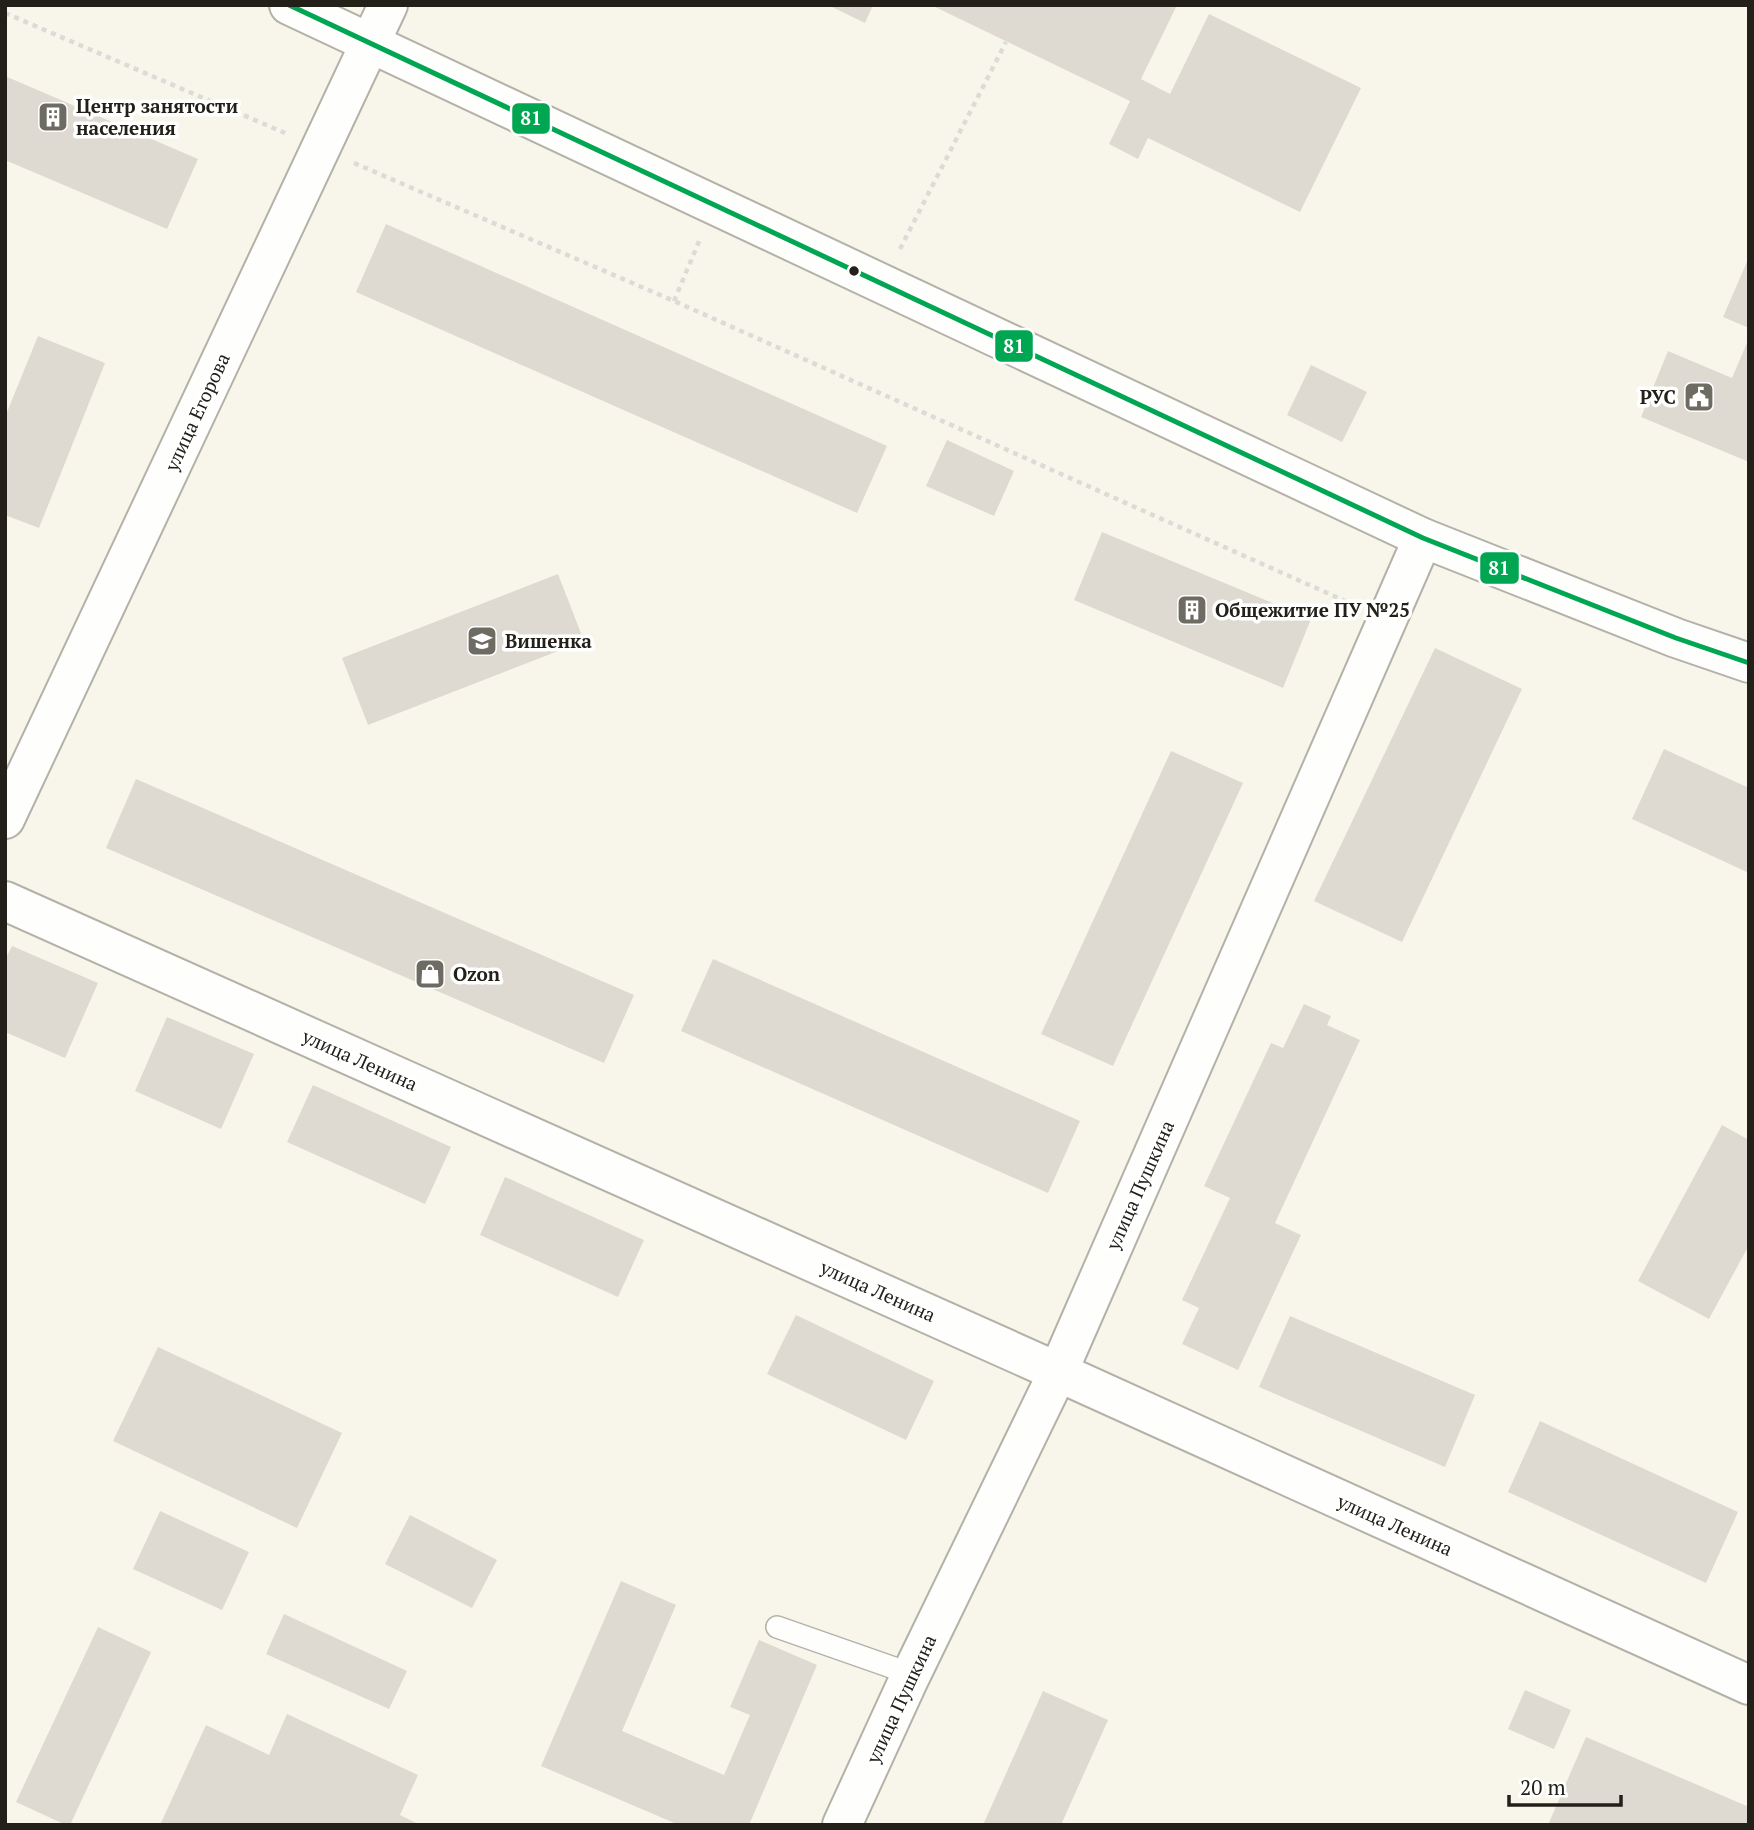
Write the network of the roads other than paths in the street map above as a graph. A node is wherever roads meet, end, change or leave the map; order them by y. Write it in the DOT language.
graph roads {
  1 [pos="289,5"];
  2 [pos="388,5"];
  3 [pos="370,43"];
  4 [pos="1423,538"];
  5 [pos="1749,663"];
  6 [pos="5,819"];
  7 [pos="5,901"];
  8 [pos="1058,1372"];
  9 [pos="777,1628"];
  10 [pos="908,1681"];
  11 [pos="1749,1685"];
  12 [pos="842,1825"];
  1 -- 3 [label="street"];
  2 -- 3 [label="street, улица Егорова"];
  3 -- 4 [label="street"];
  3 -- 6 [label="street, улица Егорова"];
  4 -- 5 [label="street"];
  4 -- 8 [label="street, улица Пушкина"];
  7 -- 8 [label="street, улица Ленина"];
  8 -- 10 [label="street, улица Пушкина"];
  8 -- 11 [label="street, улица Ленина"];
  9 -- 10 [label="lane"];
  10 -- 12 [label="street, улица Пушкина"];
}
